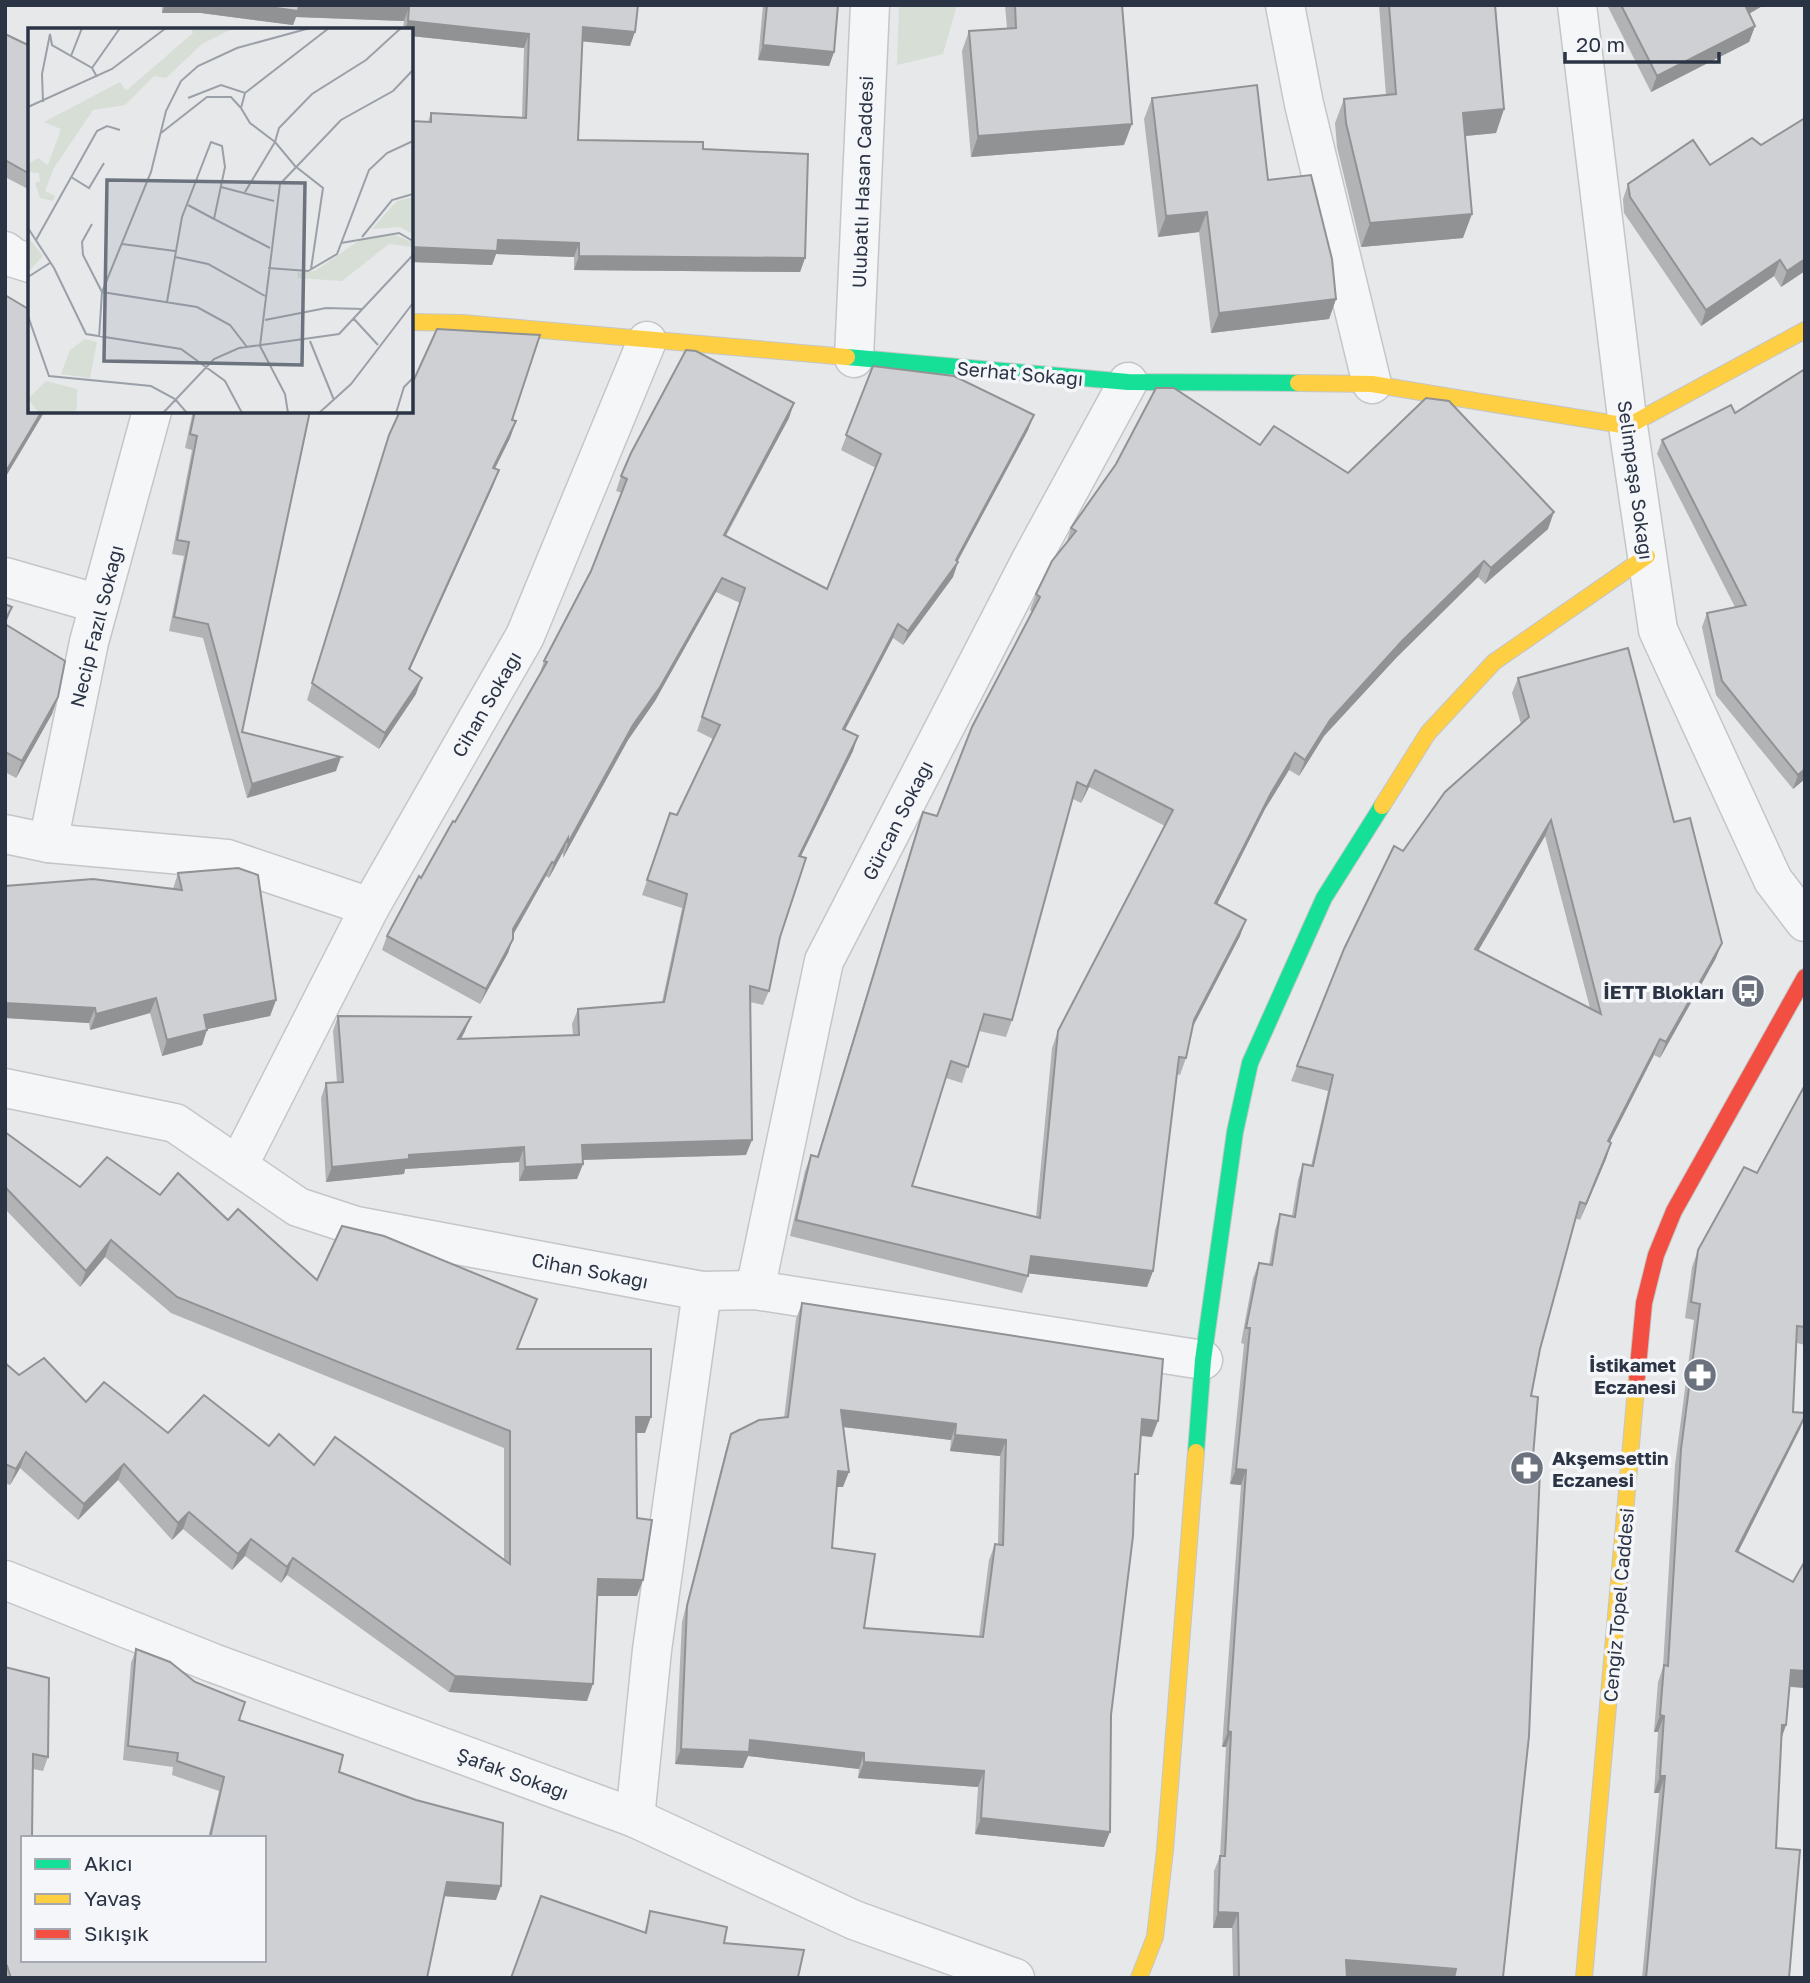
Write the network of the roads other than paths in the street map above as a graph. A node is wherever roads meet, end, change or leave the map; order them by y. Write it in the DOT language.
graph roads {
  1 [pos="870,5"];
  2 [pos="1286,5"];
  3 [pos="1577,5"];
  4 [pos="5,251"];
  5 [pos="28,262"];
  6 [pos="413,322"];
  7 [pos="1805,330"];
  8 [pos="648,341"];
  9 [pos="855,358"];
  10 [pos="1128,382"];
  11 [pos="1372,384"];
  12 [pos="151,413"];
  13 [pos="1628,426"];
  14 [pos="1647,556"];
  15 [pos="5,577"];
  16 [pos="99,604"];
  17 [pos="5,834"];
  18 [pos="48,842"];
  19 [pos="370,907"];
  20 [pos="1805,922"];
  21 [pos="1805,977"];
  22 [pos="5,1088"];
  23 [pos="238,1166"];
  24 [pos="755,1290"];
  25 [pos="702,1291"];
  26 [pos="1203,1360"];
  27 [pos="5,1580"];
  28 [pos="635,1818"];
  29 [pos="1015,1978"];
  30 [pos="1139,1978"];
  31 [pos="1584,1978"];
  1 -- 9 [label="street, Ulubatlı Hasan Caddesi"];
  2 -- 11 [label="street"];
  3 -- 13 [label="street, Selimpaşa Sokağı"];
  4 -- 5 [label="street"];
  6 -- 8 [label="street, Serhat Sokağı"];
  7 -- 13 [label="street"];
  8 -- 9 [label="street, Serhat Sokağı"];
  8 -- 19 [label="street, Cihan Sokağı"];
  9 -- 10 [label="street, Serhat Sokağı"];
  10 -- 11 [label="street, Serhat Sokağı"];
  10 -- 24 [label="street, Gürcan Sokağı"];
  11 -- 13 [label="street, Serhat Sokağı"];
  12 -- 16 [label="street, Necip Fazıl Sokağı"];
  13 -- 14 [label="street, Selimpaşa Sokağı"];
  14 -- 20 [label="street, Selimpaşa Sokağı"];
  14 -- 26 [label="street"];
  15 -- 16 [label="street"];
  16 -- 18 [label="street, Necip Fazıl Sokağı"];
  17 -- 18 [label="street"];
  18 -- 19 [label="street"];
  19 -- 23 [label="street, Cihan Sokağı"];
  21 -- 31 [label="street, Cengiz Topel Caddesi"];
  22 -- 23 [label="street, Cihan Sokağı"];
  23 -- 25 [label="street, Cihan Sokağı"];
  24 -- 25 [label="street, Cihan Sokağı"];
  24 -- 26 [label="street, Cihan Sokağı"];
  25 -- 28 [label="street"];
  26 -- 30 [label="street"];
  27 -- 28 [label="street, Şafak Sokağı"];
  28 -- 29 [label="street, Şafak Sokağı"];
}
